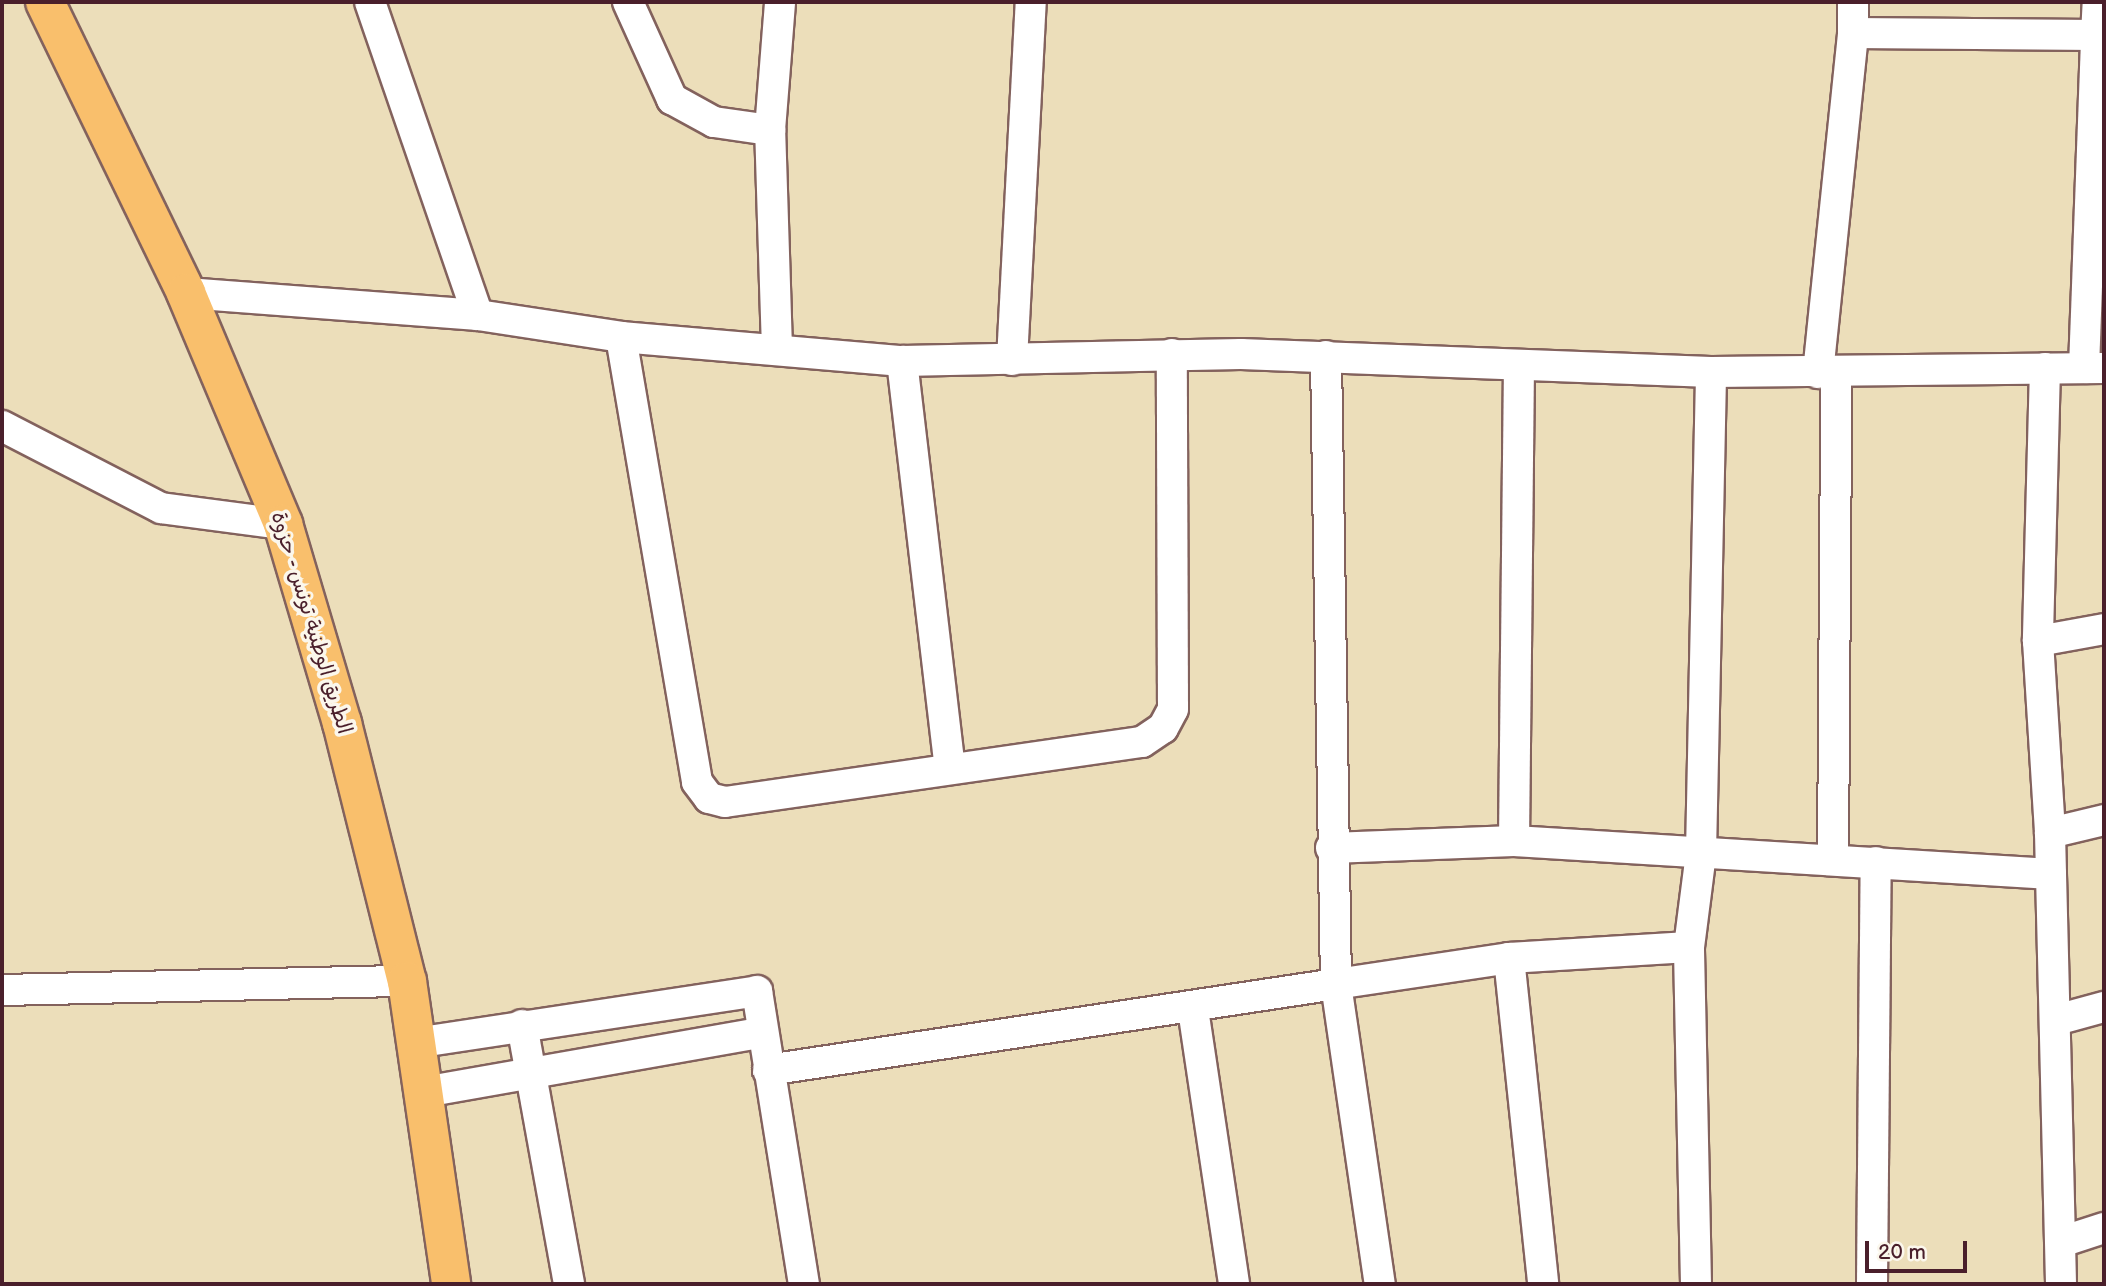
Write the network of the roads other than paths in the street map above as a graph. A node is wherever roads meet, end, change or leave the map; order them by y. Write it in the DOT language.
graph roads {
  1 [pos="45,2"];
  2 [pos="370,2"];
  3 [pos="628,2"];
  4 [pos="780,2"];
  5 [pos="1031,2"];
  6 [pos="1853,2"];
  7 [pos="2098,2"];
  8 [pos="1853,33"];
  9 [pos="2096,35"];
  10 [pos="2098,110"];
  11 [pos="770,130"];
  12 [pos="186,293"];
  13 [pos="478,315"];
  14 [pos="621,337"];
  15 [pos="777,349"];
  16 [pos="1172,354"];
  17 [pos="1326,356"];
  18 [pos="1012,360"];
  19 [pos="902,361"];
  20 [pos="1519,367"];
  21 [pos="2045,368"];
  22 [pos="2094,368"];
  23 [pos="1711,372"];
  24 [pos="1827,373"];
  25 [pos="2,426"];
  26 [pos="283,524"];
  27 [pos="2104,629"];
  28 [pos="2038,641"];
  29 [pos="950,768"];
  30 [pos="2104,820"];
  31 [pos="2050,833"];
  32 [pos="1514,841"];
  33 [pos="1331,848"];
  34 [pos="1701,853"];
  35 [pos="1833,857"];
  36 [pos="1876,862"];
  37 [pos="2051,874"];
  38 [pos="1689,947"];
  39 [pos="1509,958"];
  40 [pos="407,981"];
  41 [pos="1336,984"];
  42 [pos="2,990"];
  43 [pos="2104,1007"];
  44 [pos="1193,1009"];
  45 [pos="2056,1020"];
  46 [pos="522,1025"];
  47 [pos="763,1032"];
  48 [pos="415,1043"];
  49 [pos="768,1070"];
  50 [pos="531,1072"];
  51 [pos="424,1092"];
  52 [pos="2104,1228"];
  53 [pos="2061,1242"];
  54 [pos="451,1284"];
  55 [pos="569,1284"];
  56 [pos="804,1284"];
  57 [pos="1234,1284"];
  58 [pos="1380,1284"];
  59 [pos="1543,1284"];
  60 [pos="1696,1284"];
  61 [pos="1872,1284"];
  62 [pos="2061,1284"];
  1 -- 12 [label="main road, الطريق الوطنية تونس - حزوة"];
  2 -- 13 [label="street"];
  3 -- 11 [label="street"];
  4 -- 11 [label="street"];
  5 -- 18 [label="street"];
  6 -- 8 [label="street"];
  7 -- 9 [label="street"];
  8 -- 9 [label="street"];
  8 -- 24 [label="street"];
  9 -- 10 [label="street"];
  10 -- 22 [label="street"];
  11 -- 15 [label="street"];
  12 -- 13 [label="street"];
  12 -- 26 [label="main road, الطريق الوطنية تونس - حزوة"];
  13 -- 14 [label="street"];
  14 -- 15 [label="street"];
  14 -- 29 [label="street"];
  15 -- 19 [label="street"];
  16 -- 17 [label="street"];
  16 -- 18 [label="street"];
  16 -- 29 [label="street"];
  17 -- 20 [label="street"];
  17 -- 33 [label="street"];
  18 -- 19 [label="street"];
  19 -- 29 [label="street"];
  20 -- 23 [label="street"];
  20 -- 32 [label="street"];
  21 -- 22 [label="street"];
  21 -- 24 [label="street"];
  21 -- 28 [label="street"];
  23 -- 24 [label="street"];
  23 -- 34 [label="street"];
  24 -- 35 [label="street"];
  25 -- 26 [label="street"];
  26 -- 40 [label="main road, الطريق الوطنية تونس - حزوة"];
  27 -- 28 [label="street"];
  28 -- 31 [label="street"];
  30 -- 31 [label="street"];
  31 -- 37 [label="street"];
  32 -- 33 [label="street"];
  32 -- 34 [label="street"];
  33 -- 41 [label="street"];
  34 -- 35 [label="street"];
  34 -- 38 [label="street"];
  35 -- 36 [label="street"];
  36 -- 37 [label="street"];
  36 -- 61 [label="street"];
  37 -- 45 [label="street"];
  38 -- 39 [label="street"];
  38 -- 60 [label="street"];
  39 -- 41 [label="street"];
  39 -- 59 [label="street"];
  40 -- 42 [label="street"];
  40 -- 48 [label="main road, الطريق الوطنية تونس - حزوة"];
  41 -- 44 [label="street"];
  41 -- 58 [label="street"];
  43 -- 45 [label="street"];
  44 -- 49 [label="street"];
  44 -- 57 [label="street"];
  45 -- 53 [label="street"];
  46 -- 47 [label="street"];
  46 -- 48 [label="street"];
  46 -- 50 [label="street"];
  47 -- 49 [label="street"];
  47 -- 50 [label="street"];
  48 -- 51 [label="main road, الطريق الوطنية تونس - حزوة"];
  49 -- 56 [label="street"];
  50 -- 51 [label="street"];
  50 -- 55 [label="street"];
  51 -- 54 [label="main road, الطريق الوطنية تونس - حزوة"];
  52 -- 53 [label="street"];
  53 -- 62 [label="street"];
}
